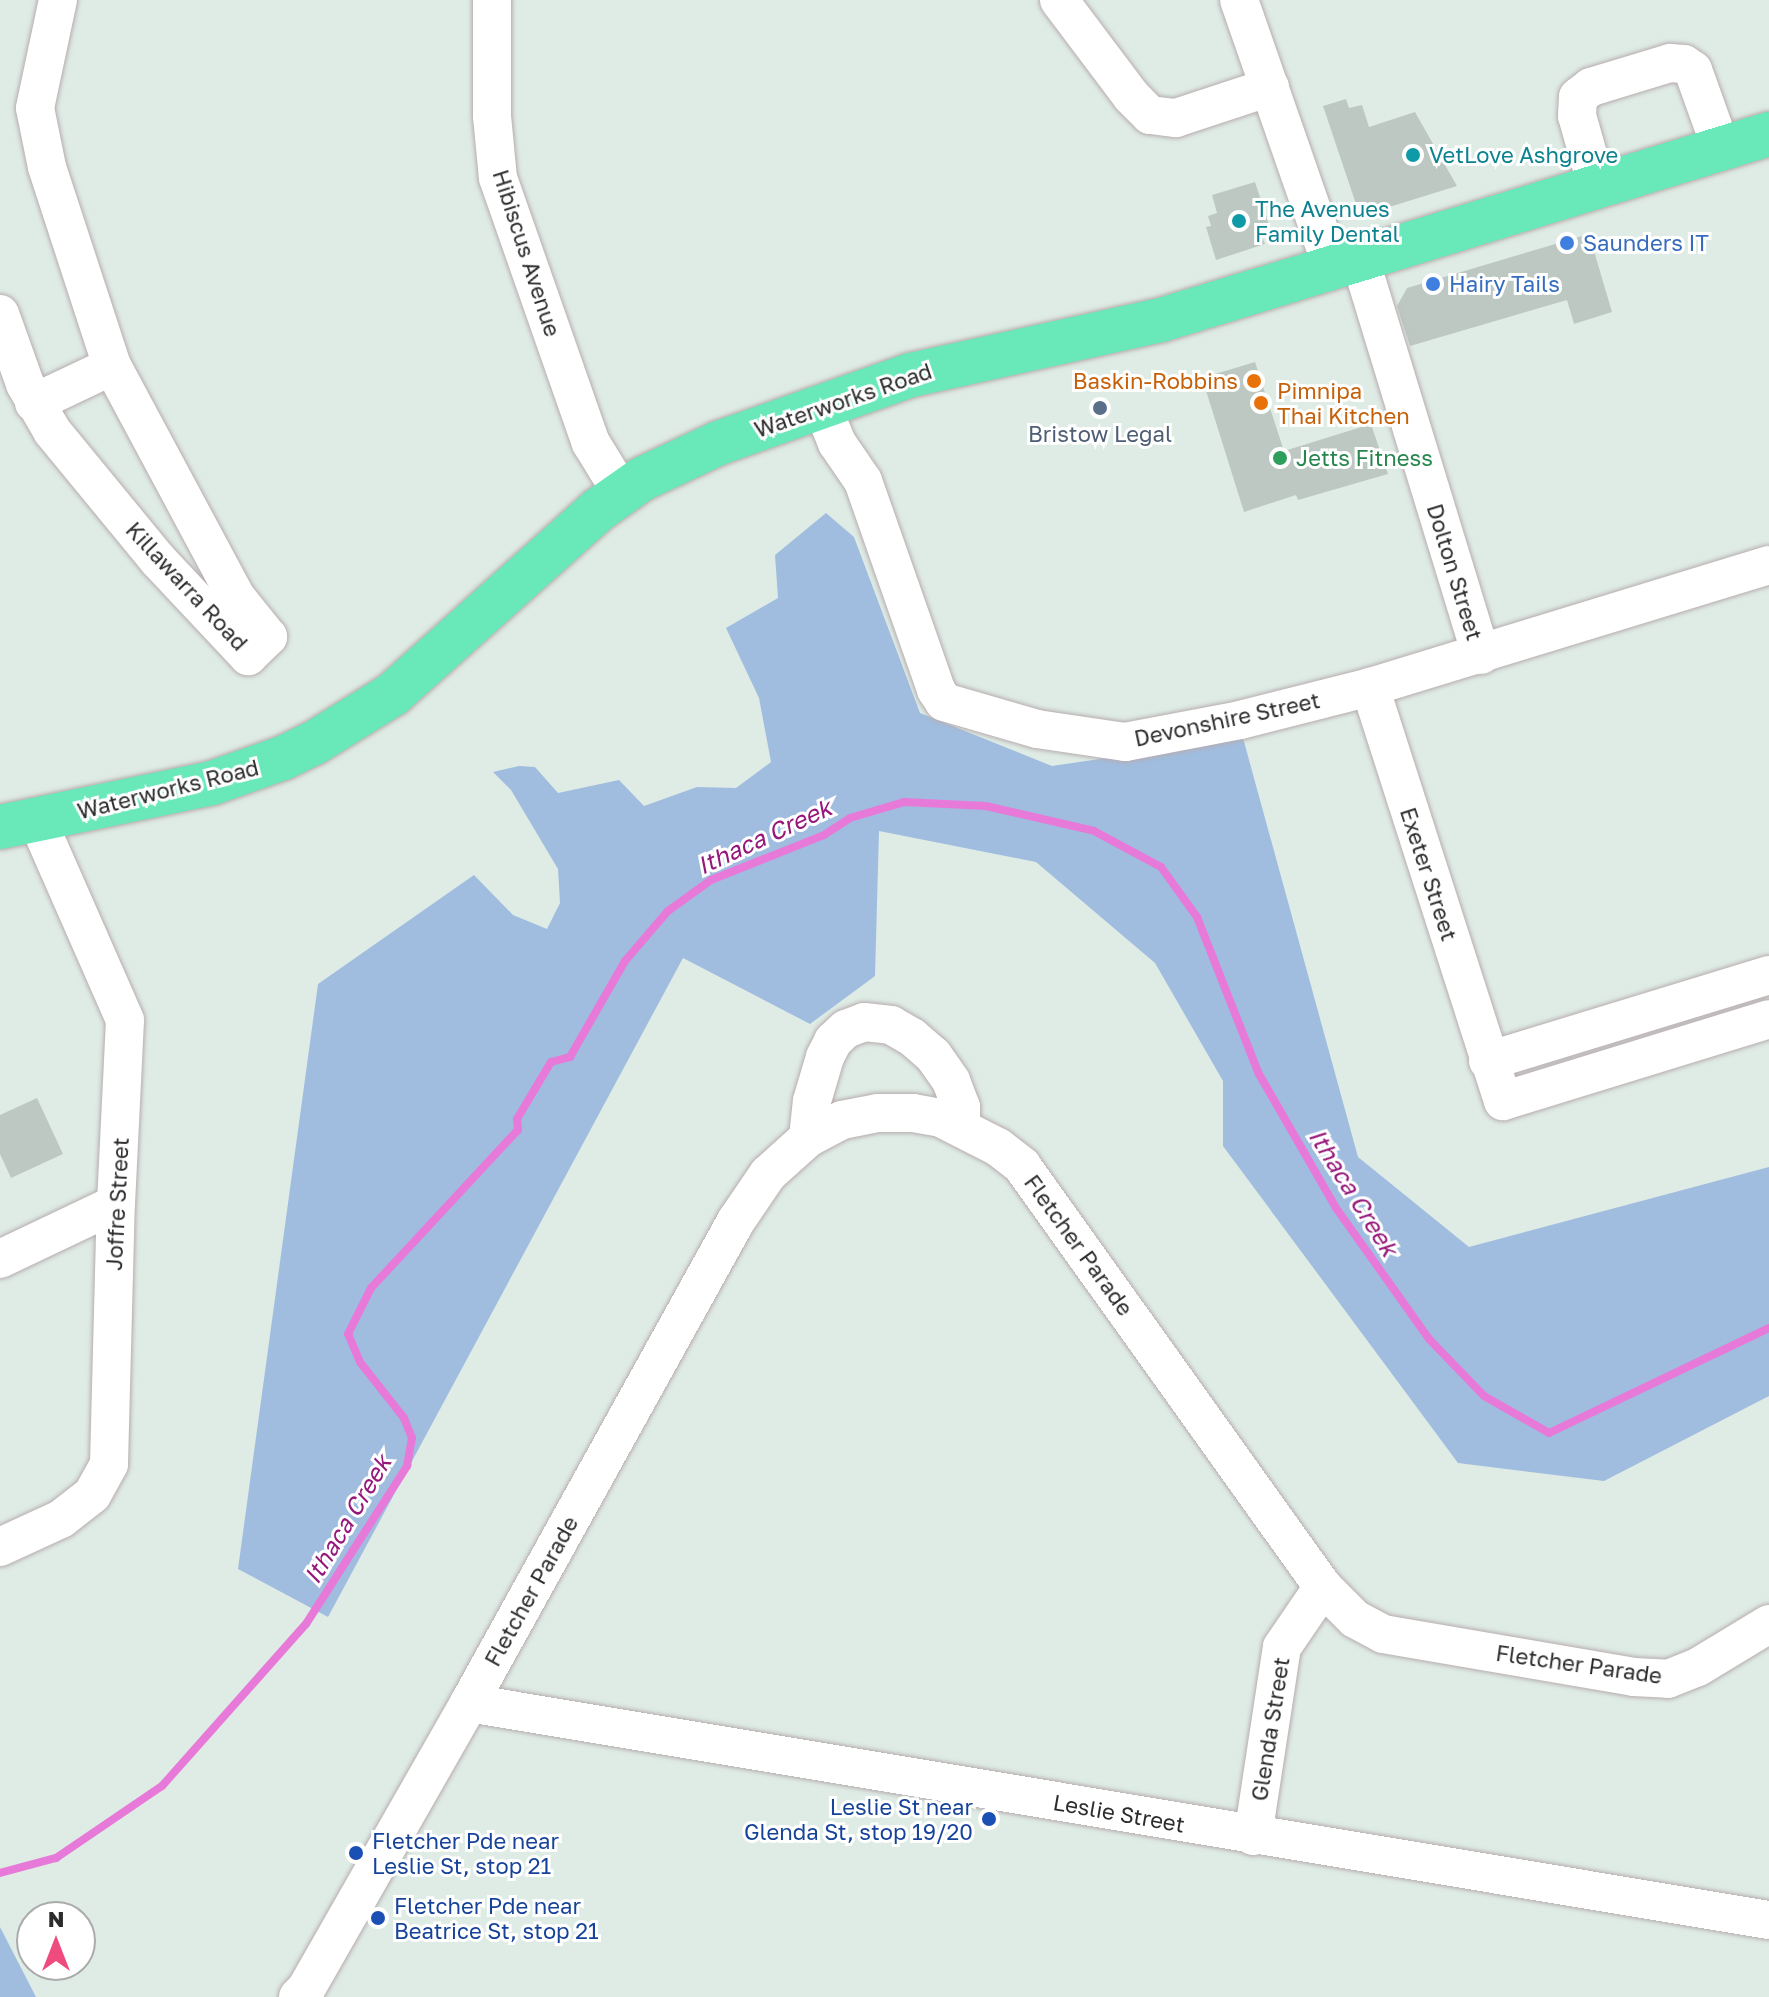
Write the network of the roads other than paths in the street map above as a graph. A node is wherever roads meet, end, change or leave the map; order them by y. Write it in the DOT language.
graph roads {
  1 [pos="58,0"];
  2 [pos="492,0"];
  3 [pos="1059,0"];
  4 [pos="1239,0"];
  5 [pos="1270,87"];
  6 [pos="1769,134"];
  7 [pos="1721,148"];
  8 [pos="1597,186"];
  9 [pos="1346,263"];
  10 [pos="0,314"];
  11 [pos="112,366"];
  12 [pos="34,403"];
  13 [pos="822,406"];
  14 [pos="621,492"];
  15 [pos="212,554"];
  16 [pos="1769,565"];
  17 [pos="189,595"];
  18 [pos="1481,655"];
  19 [pos="1370,687"];
  20 [pos="19,824"];
  21 [pos="1769,975"];
  22 [pos="1769,1019"];
  23 [pos="1488,1061"];
  24 [pos="961,1126"];
  25 [pos="808,1138"];
  26 [pos="116,1204"];
  27 [pos="0,1259"];
  28 [pos="0,1547"];
  29 [pos="1323,1587"];
  30 [pos="1769,1624"];
  31 [pos="469,1703"];
  32 [pos="1253,1836"];
  33 [pos="1769,1920"];
  34 [pos="298,1997"];
  1 -- 11 [label="street, Killawarra Road"];
  2 -- 14 [label="street, Hibiscus Avenue"];
  3 -- 5 [label="street"];
  4 -- 5 [label="street, Dolton Street"];
  5 -- 9 [label="street, Dolton Street"];
  6 -- 7 [label="main road, Waterworks Road"];
  7 -- 8 [label="main road, Waterworks Road"];
  7 -- 8 [label="street"];
  8 -- 9 [label="main road, Waterworks Road"];
  9 -- 13 [label="main road, Waterworks Road"];
  9 -- 18 [label="street, Dolton Street"];
  10 -- 12 [label="street, Killawarra Road"];
  11 -- 12 [label="street"];
  11 -- 15 [label="street, Killawarra Road"];
  12 -- 17 [label="street, Killawarra Road"];
  13 -- 14 [label="main road, Waterworks Road"];
  13 -- 19 [label="street, Devonshire Street"];
  14 -- 20 [label="main road, Waterworks Road"];
  15 -- 17 [label="street"];
  15 -- 17 [label="street, Killawarra Road"];
  16 -- 18 [label="street, Devonshire Street"];
  18 -- 19 [label="street, Devonshire Street"];
  19 -- 23 [label="street, Exeter Street"];
  20 -- 26 [label="street, Joffre Street"];
  21 -- 23 [label="street"];
  22 -- 23 [label="street, Exeter Street"];
  24 -- 25 [label="street, Fletcher Parade"];
  24 -- 25 [label="street"];
  24 -- 29 [label="street, Fletcher Parade"];
  25 -- 31 [label="street, Fletcher Parade"];
  26 -- 27 [label="street"];
  26 -- 28 [label="street, Joffre Street"];
  29 -- 30 [label="street, Fletcher Parade"];
  29 -- 32 [label="street, Glenda Street"];
  31 -- 32 [label="street, Leslie Street"];
  31 -- 34 [label="street, Fletcher Parade"];
  32 -- 33 [label="street, Leslie Street"];
}
